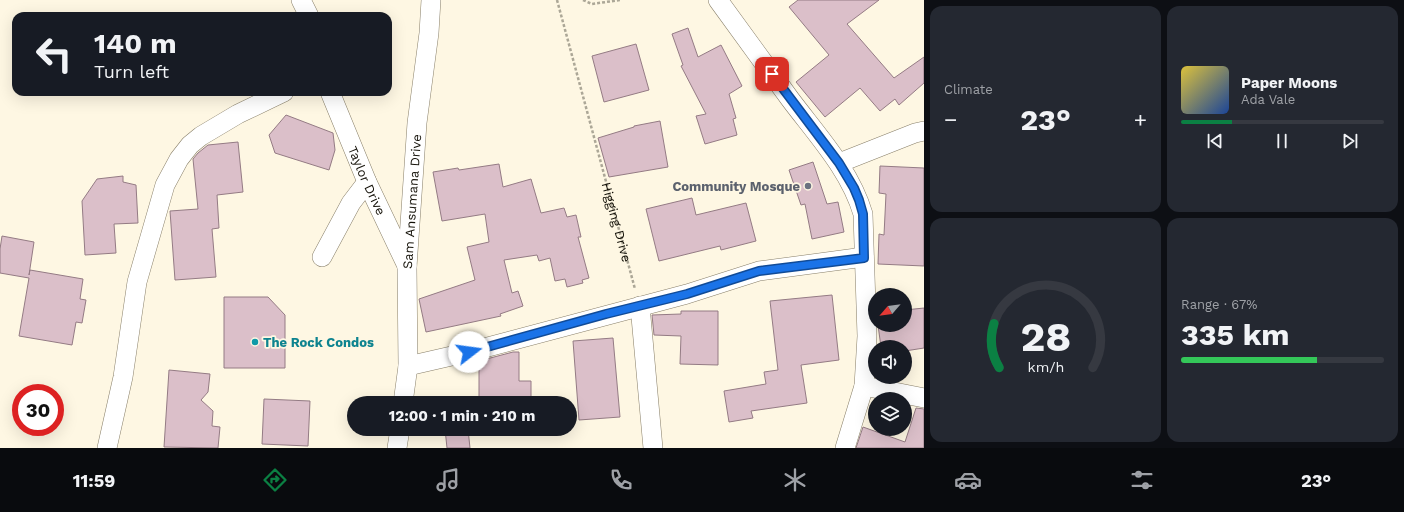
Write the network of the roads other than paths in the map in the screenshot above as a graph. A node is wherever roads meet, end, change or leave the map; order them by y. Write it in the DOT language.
graph roads {
  1 [pos="302,0"];
  2 [pos="431,0"];
  3 [pos="718,0"];
  4 [pos="307,12"];
  5 [pos="276,96"];
  6 [pos="332,96"];
  7 [pos="924,131"];
  8 [pos="839,163"];
  9 [pos="367,182"];
  10 [pos="322,257"];
  11 [pos="864,258"];
  12 [pos="407,267"];
  13 [pos="640,306"];
  14 [pos="408,366"];
  15 [pos="864,386"];
  16 [pos="404,396"];
  17 [pos="924,398"];
  18 [pos="399,436"];
  19 [pos="107,448"];
  20 [pos="397,448"];
  21 [pos="653,448"];
  22 [pos="845,448"];
  1 -- 4 [label="street"];
  2 -- 12 [label="street, Sam Ansumana Drive"];
  3 -- 8 [label="street"];
  5 -- 19 [label="street"];
  6 -- 9 [label="street, Taylor Drive"];
  7 -- 8 [label="street"];
  8 -- 11 [label="street"];
  9 -- 10 [label="street"];
  9 -- 12 [label="street, Taylor Drive"];
  11 -- 13 [label="street"];
  11 -- 15 [label="street"];
  12 -- 14 [label="street, Sam Ansumana Drive"];
  13 -- 14 [label="street"];
  13 -- 21 [label="street"];
  14 -- 16 [label="street, Sam Ansumana Drive"];
  15 -- 17 [label="street"];
  15 -- 22 [label="street"];
  18 -- 20 [label="street"];
}
